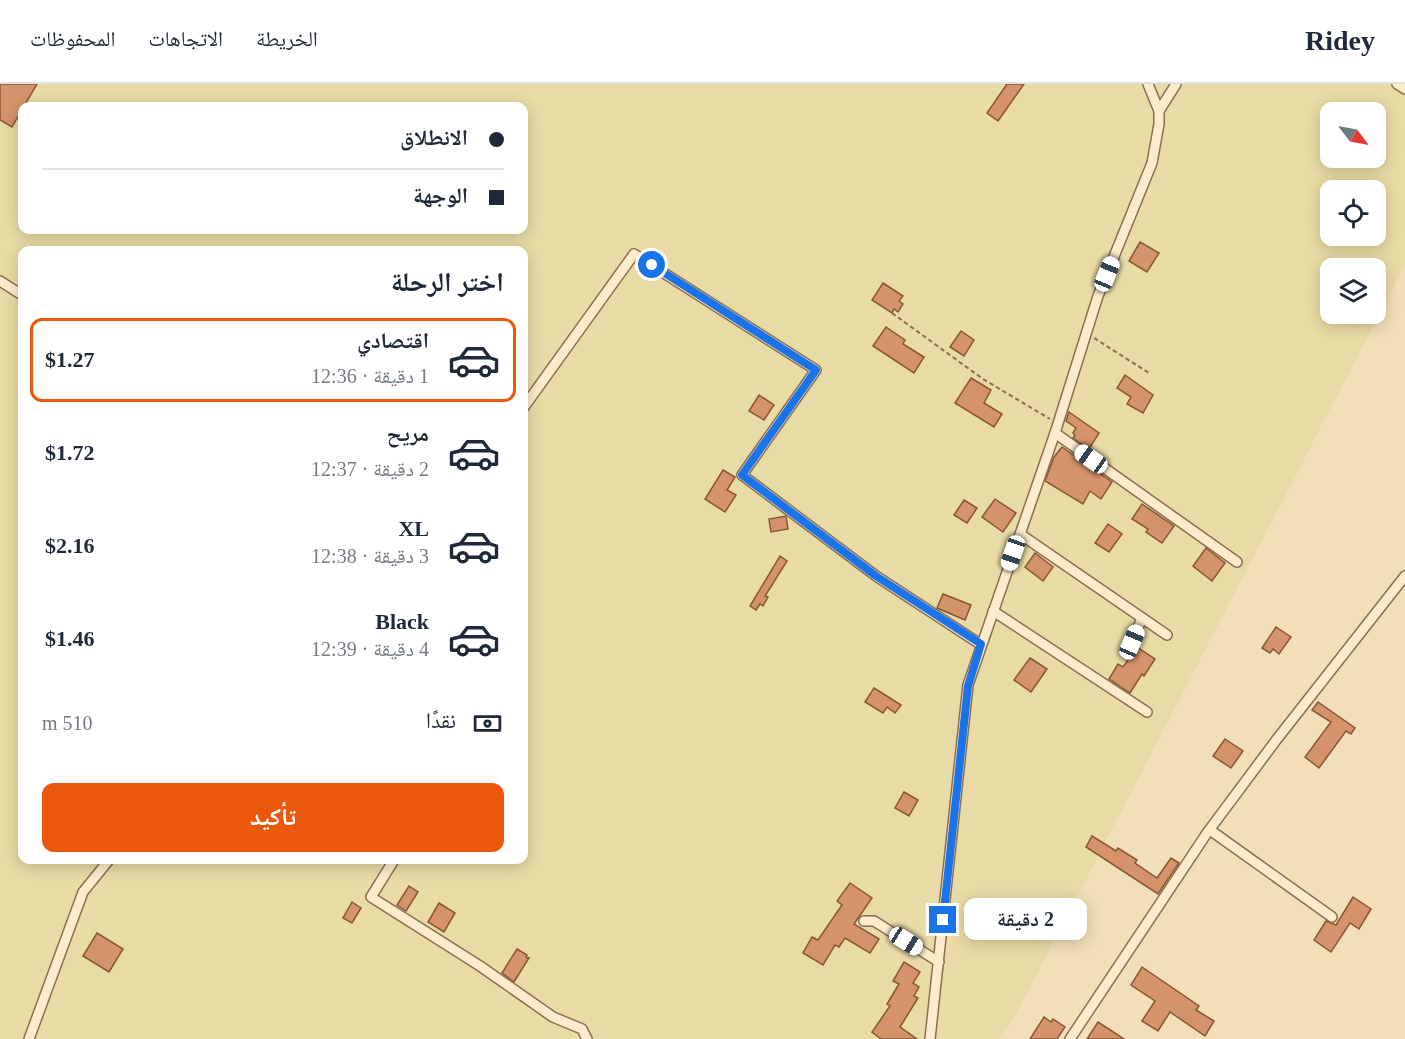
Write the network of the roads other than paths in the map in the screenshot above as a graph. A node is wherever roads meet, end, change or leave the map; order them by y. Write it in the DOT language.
graph roads {
  1 [pos="1148,84"];
  2 [pos="1176,84"];
  3 [pos="1397,84"];
  4 [pos="1405,89"];
  5 [pos="1158,111"];
  6 [pos="0,281"];
  7 [pos="18,292"];
  8 [pos="528,401"];
  9 [pos="1056,428"];
  10 [pos="1020,534"];
  11 [pos="1237,562"];
  12 [pos="1405,576"];
  13 [pos="993,611"];
  14 [pos="1142,618"];
  15 [pos="1167,635"];
  16 [pos="1132,642"];
  17 [pos="981,644"];
  18 [pos="1147,712"];
  19 [pos="1210,830"];
  20 [pos="106,864"];
  21 [pos="392,864"];
  22 [pos="1332,917"];
  23 [pos="864,921"];
  24 [pos="939,962"];
  25 [pos="29,1039"];
  26 [pos="587,1039"];
  27 [pos="930,1039"];
  28 [pos="1070,1039"];
  1 -- 5 [label="street"];
  2 -- 5 [label="street"];
  3 -- 4 [label="street"];
  5 -- 9 [label="street"];
  6 -- 7 [label="street"];
  8 -- 17 [label="street"];
  9 -- 10 [label="street"];
  9 -- 11 [label="street"];
  10 -- 13 [label="street"];
  10 -- 14 [label="street"];
  12 -- 19 [label="street"];
  13 -- 17 [label="street"];
  13 -- 18 [label="street"];
  14 -- 15 [label="street"];
  14 -- 16 [label="street"];
  17 -- 24 [label="street"];
  19 -- 22 [label="street"];
  19 -- 28 [label="street"];
  20 -- 25 [label="street"];
  21 -- 26 [label="street"];
  23 -- 24 [label="street"];
  24 -- 27 [label="street"];
}
